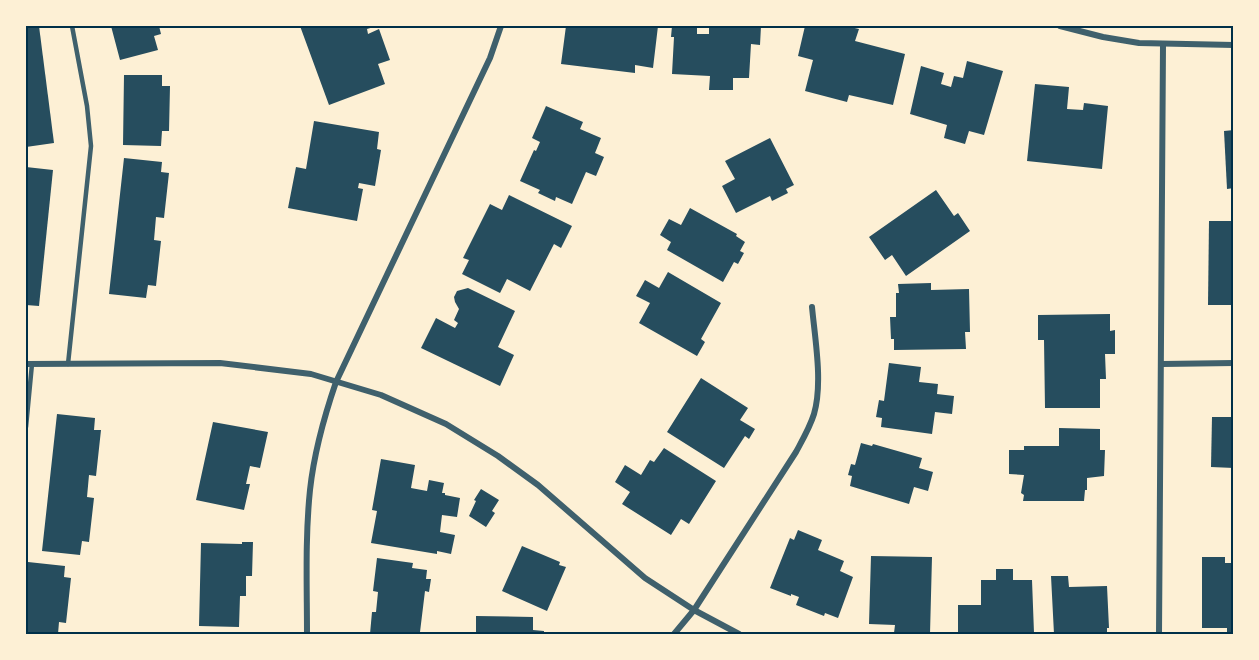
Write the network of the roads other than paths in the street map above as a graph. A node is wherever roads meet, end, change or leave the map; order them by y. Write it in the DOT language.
graph roads {
  1 [pos="72,26"];
  2 [pos="501,26"];
  3 [pos="1060,26"];
  4 [pos="1164,45"];
  5 [pos="1233,45"];
  6 [pos="812,307"];
  7 [pos="68,363"];
  8 [pos="1162,363"];
  9 [pos="1233,363"];
  10 [pos="29,364"];
  11 [pos="336,382"];
  12 [pos="26,427"];
  13 [pos="694,610"];
  14 [pos="307,634"];
  15 [pos="674,634"];
  16 [pos="739,634"];
  17 [pos="1159,634"];
  1 -- 7 [label="lane"];
  2 -- 11 [label="street"];
  3 -- 4 [label="street"];
  4 -- 5 [label="street"];
  4 -- 8 [label="street"];
  6 -- 13 [label="street"];
  7 -- 10 [label="street"];
  7 -- 11 [label="street"];
  8 -- 9 [label="street"];
  8 -- 17 [label="street"];
  10 -- 12 [label="lane"];
  11 -- 13 [label="street"];
  11 -- 14 [label="street"];
  13 -- 15 [label="street"];
  13 -- 16 [label="street"];
}
